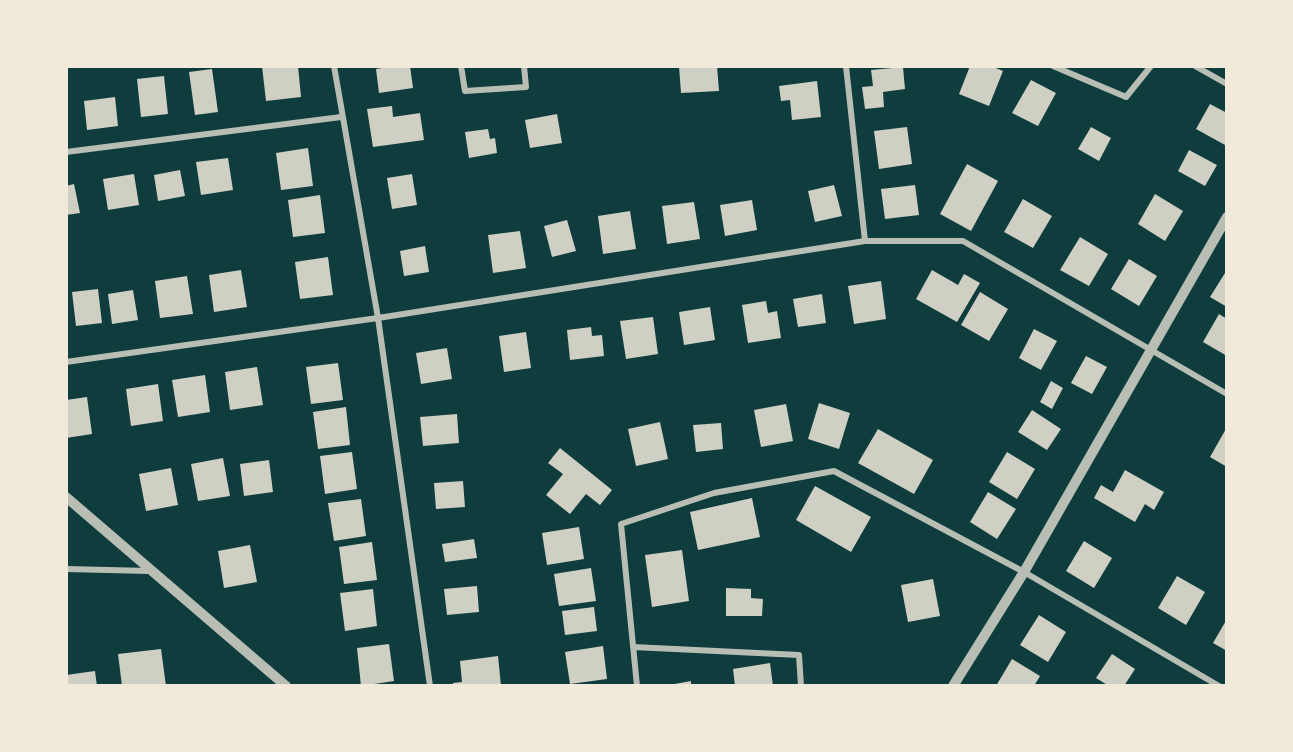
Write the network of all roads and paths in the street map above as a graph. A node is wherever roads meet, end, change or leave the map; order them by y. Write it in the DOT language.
graph roads {
  1 [pos="334,66"];
  2 [pos="461,66"];
  3 [pos="524,66"];
  4 [pos="846,66"];
  5 [pos="1053,66"];
  6 [pos="1151,66"];
  7 [pos="1195,66"];
  8 [pos="1227,84"];
  9 [pos="341,117"];
  10 [pos="66,152"];
  11 [pos="1227,218"];
  12 [pos="865,241"];
  13 [pos="378,318"];
  14 [pos="1151,352"];
  15 [pos="66,362"];
  16 [pos="1227,394"];
  17 [pos="66,497"];
  18 [pos="66,569"];
  19 [pos="152,571"];
  20 [pos="1024,572"];
  21 [pos="633,647"];
  22 [pos="286,686"];
  23 [pos="430,686"];
  24 [pos="637,686"];
  25 [pos="801,686"];
  26 [pos="952,686"];
  27 [pos="1219,686"];
  1 -- 9 [label="street"];
  2 -- 3 [label="street"];
  4 -- 12 [label="street"];
  5 -- 6 [label="street"];
  7 -- 8 [label="street"];
  9 -- 10 [label="street"];
  9 -- 13 [label="street"];
  11 -- 14 [label="street"];
  12 -- 13 [label="street"];
  12 -- 14 [label="street"];
  13 -- 15 [label="street"];
  13 -- 23 [label="street"];
  14 -- 16 [label="street"];
  14 -- 20 [label="street"];
  17 -- 19 [label="street"];
  18 -- 19 [label="street"];
  19 -- 22 [label="street"];
  20 -- 21 [label="street"];
  20 -- 26 [label="street"];
  20 -- 27 [label="street"];
  21 -- 24 [label="street"];
  21 -- 25 [label="street"];
}
